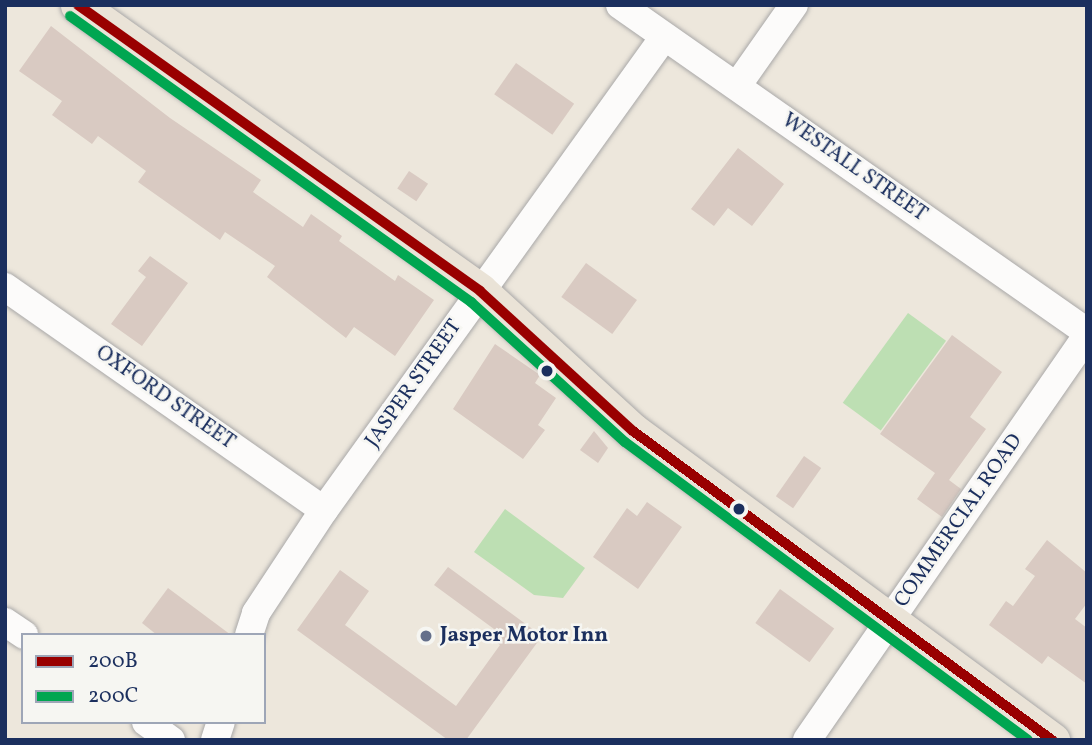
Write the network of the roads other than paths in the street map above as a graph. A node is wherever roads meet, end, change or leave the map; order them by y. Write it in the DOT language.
graph roads {
  1 [pos="78,5"];
  2 [pos="620,5"];
  3 [pos="794,5"];
  4 [pos="664,37"];
  5 [pos="737,86"];
  6 [pos="5,287"];
  7 [pos="480,291"];
  8 [pos="1087,334"];
  9 [pos="324,510"];
  10 [pos="890,620"];
  11 [pos="5,622"];
  12 [pos="21,633"];
  13 [pos="250,633"];
  14 [pos="149,724"];
  15 [pos="170,740"];
  16 [pos="807,740"];
  17 [pos="1052,740"];
  1 -- 7 [label="main road"];
  2 -- 4 [label="street, WESTALL STREET"];
  3 -- 5 [label="street"];
  4 -- 5 [label="street, WESTALL STREET"];
  4 -- 7 [label="street, JASPER STREET"];
  5 -- 8 [label="street, WESTALL STREET"];
  6 -- 9 [label="street, OXFORD STREET"];
  7 -- 9 [label="street, JASPER STREET"];
  7 -- 10 [label="main road"];
  8 -- 10 [label="street, COMMERCIAL ROAD"];
  9 -- 13 [label="street, JASPER STREET"];
  10 -- 16 [label="street, COMMERCIAL ROAD"];
  10 -- 17 [label="main road"];
  11 -- 12 [label="street"];
  14 -- 15 [label="street"];
}
